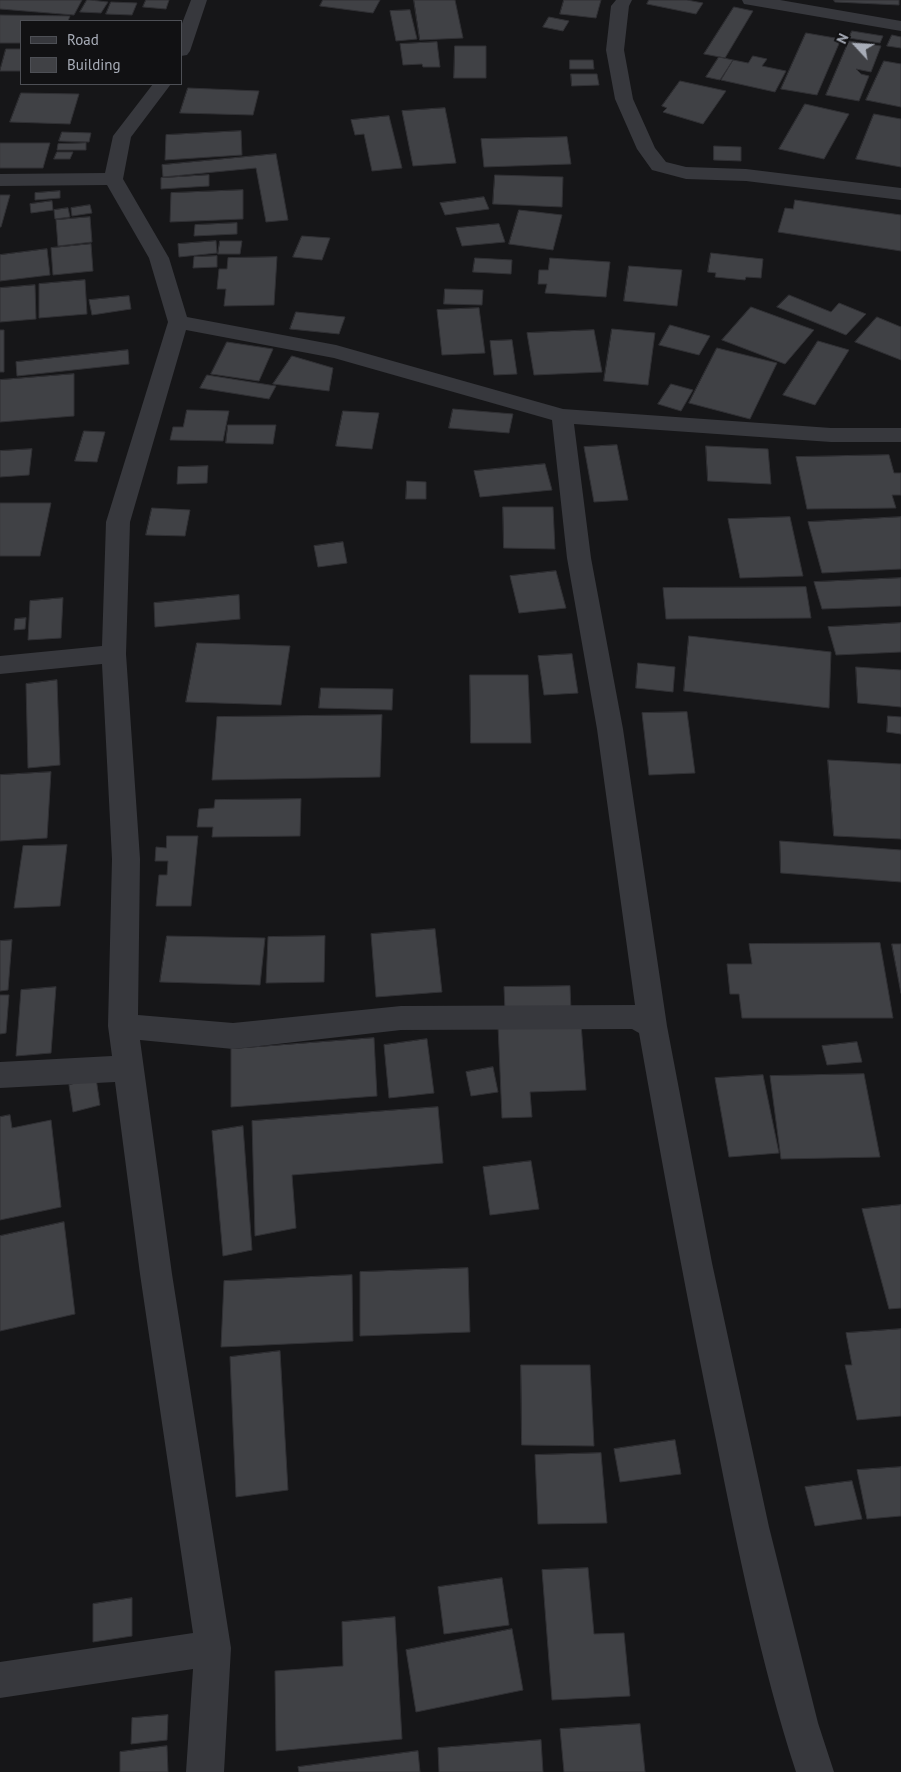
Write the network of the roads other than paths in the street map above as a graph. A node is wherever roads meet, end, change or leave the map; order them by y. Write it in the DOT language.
graph roads {
  1 [pos="199,0"];
  2 [pos="624,0"];
  3 [pos="750,0"];
  4 [pos="901,26"];
  5 [pos="182,48"];
  6 [pos="161,85"];
  7 [pos="113,179"];
  8 [pos="0,180"];
  9 [pos="901,194"];
  10 [pos="178,322"];
  11 [pos="562,416"];
  12 [pos="901,434"];
  13 [pos="114,654"];
  14 [pos="0,665"];
  15 [pos="123,1026"];
  16 [pos="652,1026"];
  17 [pos="129,1068"];
  18 [pos="0,1075"];
  19 [pos="213,1648"];
  20 [pos="0,1680"];
  21 [pos="205,1772"];
  22 [pos="815,1772"];
  1 -- 5 [label="street"];
  2 -- 9 [label="street"];
  3 -- 4 [label="street"];
  6 -- 7 [label="street"];
  7 -- 8 [label="street"];
  7 -- 10 [label="street"];
  10 -- 11 [label="street"];
  10 -- 13 [label="street"];
  11 -- 12 [label="street"];
  11 -- 16 [label="street"];
  13 -- 14 [label="street"];
  13 -- 15 [label="street"];
  15 -- 16 [label="street"];
  15 -- 17 [label="street"];
  16 -- 22 [label="street"];
  17 -- 18 [label="street"];
  17 -- 19 [label="street"];
  19 -- 20 [label="street"];
  19 -- 21 [label="street"];
}
